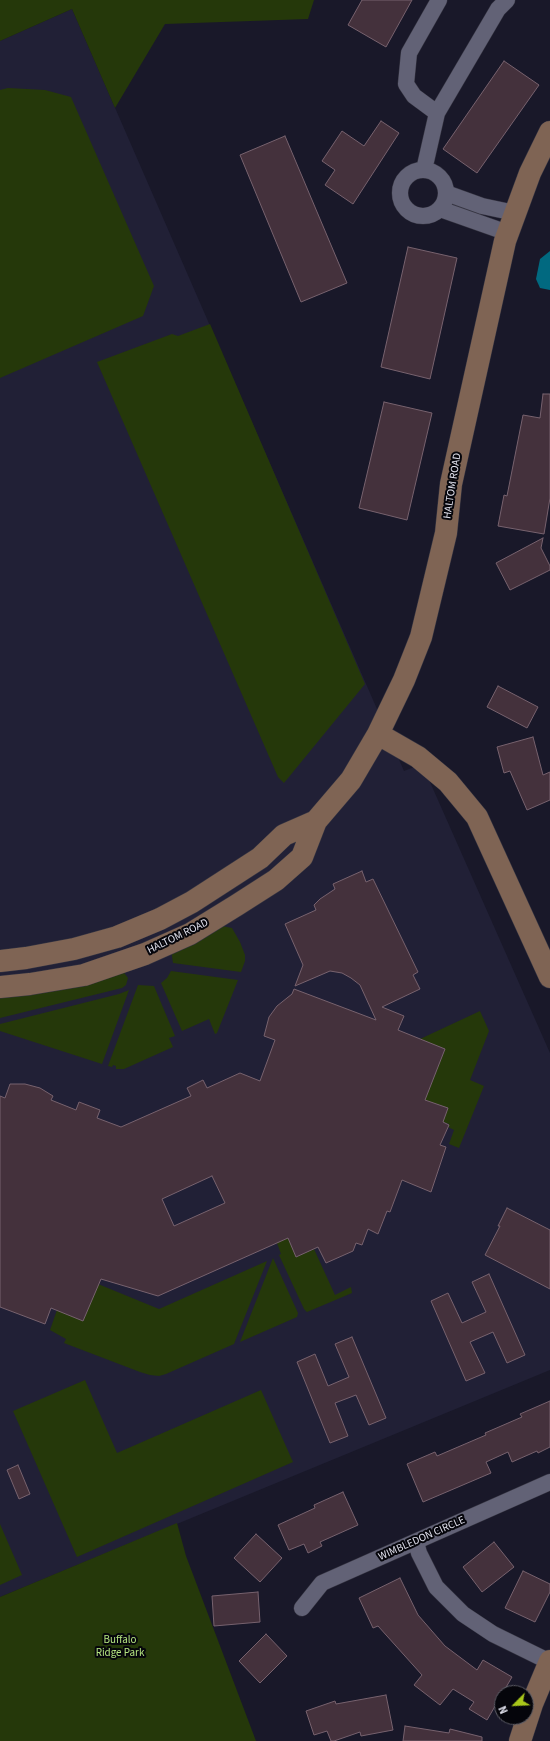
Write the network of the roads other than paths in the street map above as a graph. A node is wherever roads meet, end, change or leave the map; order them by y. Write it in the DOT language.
graph roads {
  1 [pos="439,0"];
  2 [pos="507,0"];
  3 [pos="437,113"];
  4 [pos="550,132"];
  5 [pos="424,170"];
  6 [pos="446,193"];
  7 [pos="440,209"];
  8 [pos="511,223"];
  9 [pos="378,734"];
  10 [pos="316,821"];
  11 [pos="224,881"];
  12 [pos="237,905"];
  13 [pos="0,961"];
  14 [pos="550,977"];
  15 [pos="0,987"];
  16 [pos="550,1482"];
  17 [pos="416,1542"];
  18 [pos="302,1608"];
  19 [pos="550,1662"];
  20 [pos="520,1741"];
  1 -- 3 [label="street"];
  2 -- 3 [label="street"];
  3 -- 5 [label="street"];
  4 -- 8 [label="main road, HALTOM ROAD"];
  5 -- 6 [label="street"];
  5 -- 7 [label="street"];
  6 -- 7 [label="street"];
  6 -- 8 [label="street"];
  7 -- 8 [label="street"];
  8 -- 9 [label="main road, HALTOM ROAD"];
  9 -- 10 [label="main road, HALTOM ROAD"];
  9 -- 14 [label="main road"];
  10 -- 11 [label="main road, HALTOM ROAD"];
  10 -- 12 [label="main road, HALTOM ROAD"];
  11 -- 12 [label="main road"];
  11 -- 13 [label="main road, HALTOM ROAD"];
  12 -- 15 [label="main road, HALTOM ROAD"];
  16 -- 17 [label="street, WIMBLEDON CIRCLE"];
  17 -- 18 [label="street, WIMBLEDON CIRCLE"];
  17 -- 19 [label="street"];
  19 -- 20 [label="main road"];
}
